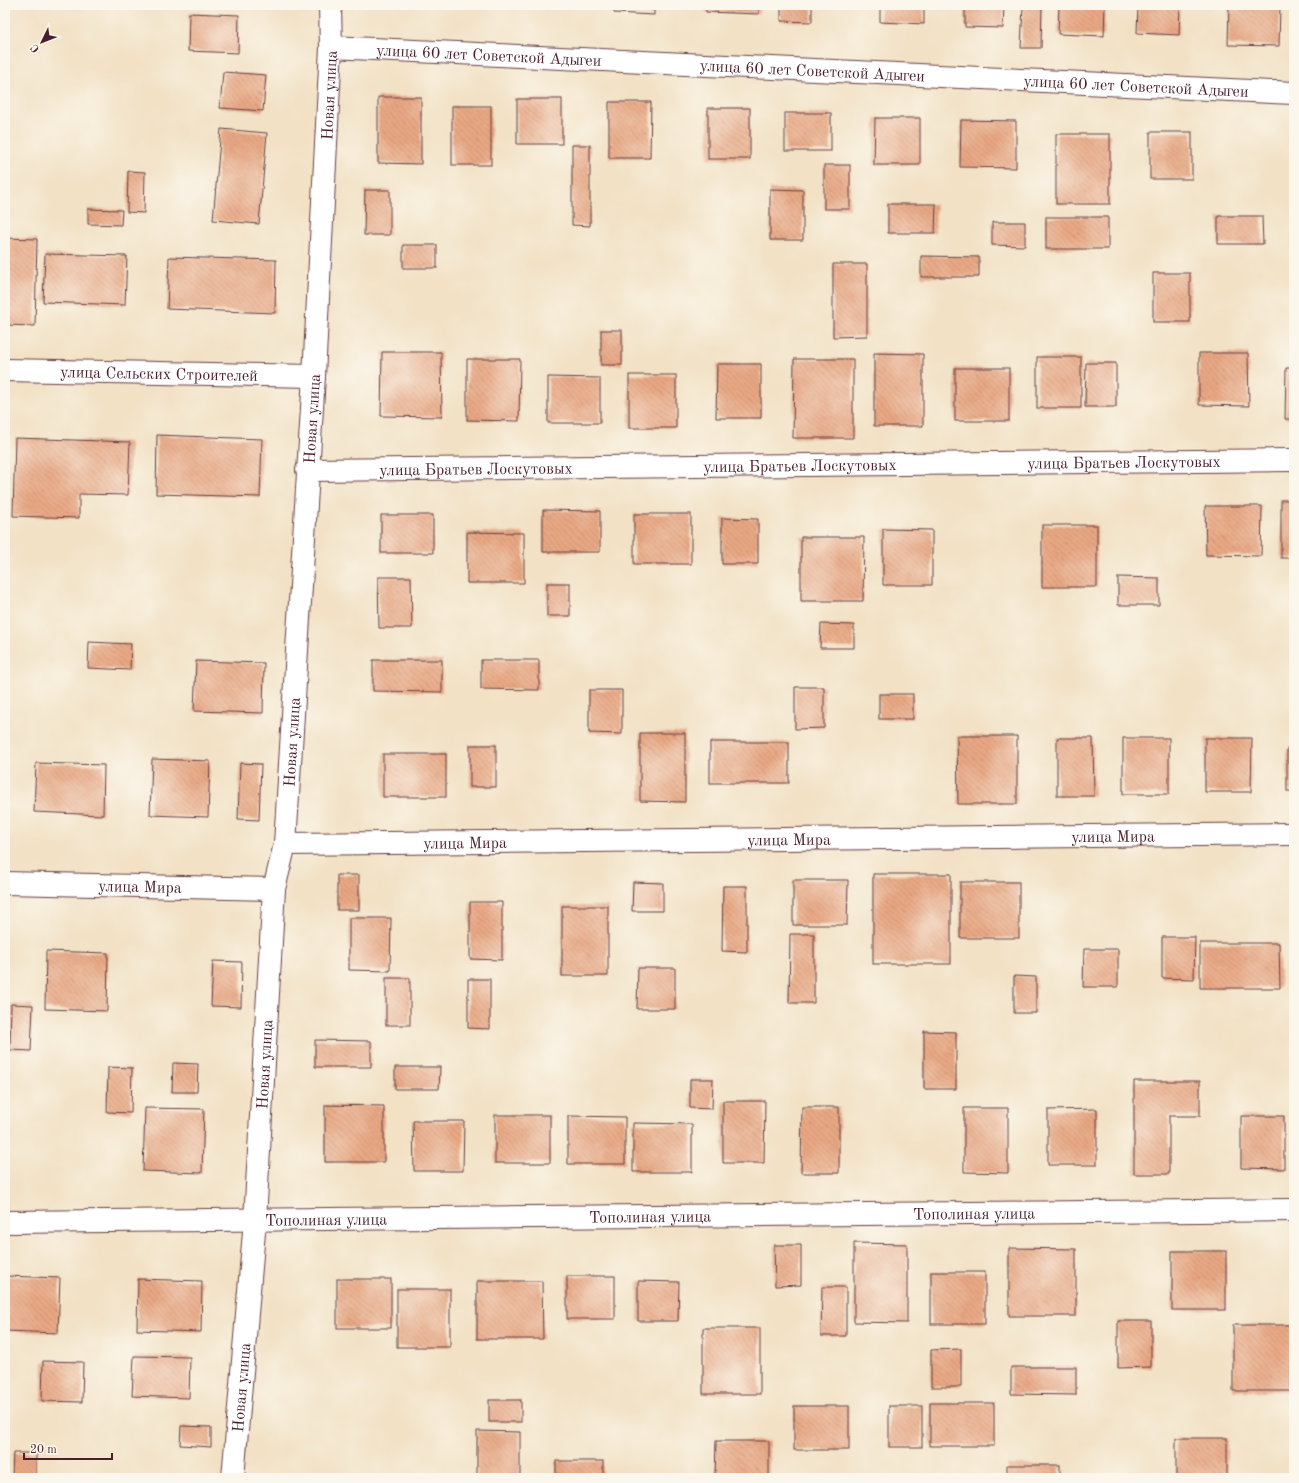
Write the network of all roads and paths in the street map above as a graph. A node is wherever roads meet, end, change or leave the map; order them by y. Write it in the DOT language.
graph roads {
  1 [pos="330,5"];
  2 [pos="331,47"];
  3 [pos="1294,93"];
  4 [pos="5,370"];
  5 [pos="314,376"];
  6 [pos="1294,460"];
  7 [pos="307,470"];
  8 [pos="1294,834"];
  9 [pos="285,844"];
  10 [pos="5,883"];
  11 [pos="274,889"];
  12 [pos="1294,1210"];
  13 [pos="255,1220"];
  14 [pos="5,1222"];
  15 [pos="233,1478"];
  1 -- 2 [label="street, Новая улица"];
  2 -- 3 [label="street, улица 60 лет Советской Адыгеи"];
  2 -- 5 [label="street, Новая улица"];
  4 -- 5 [label="street, улица Сельских Строителей"];
  5 -- 7 [label="street, Новая улица"];
  6 -- 7 [label="street, улица Братьев Лоскутовых"];
  7 -- 9 [label="street, Новая улица"];
  8 -- 9 [label="street, улица Мира"];
  9 -- 11 [label="street, Новая улица"];
  10 -- 11 [label="street, улица Мира"];
  11 -- 13 [label="street, Новая улица"];
  12 -- 13 [label="street, Тополиная улица"];
  13 -- 14 [label="street, Тополиная улица"];
  13 -- 15 [label="street, Новая улица"];
}
